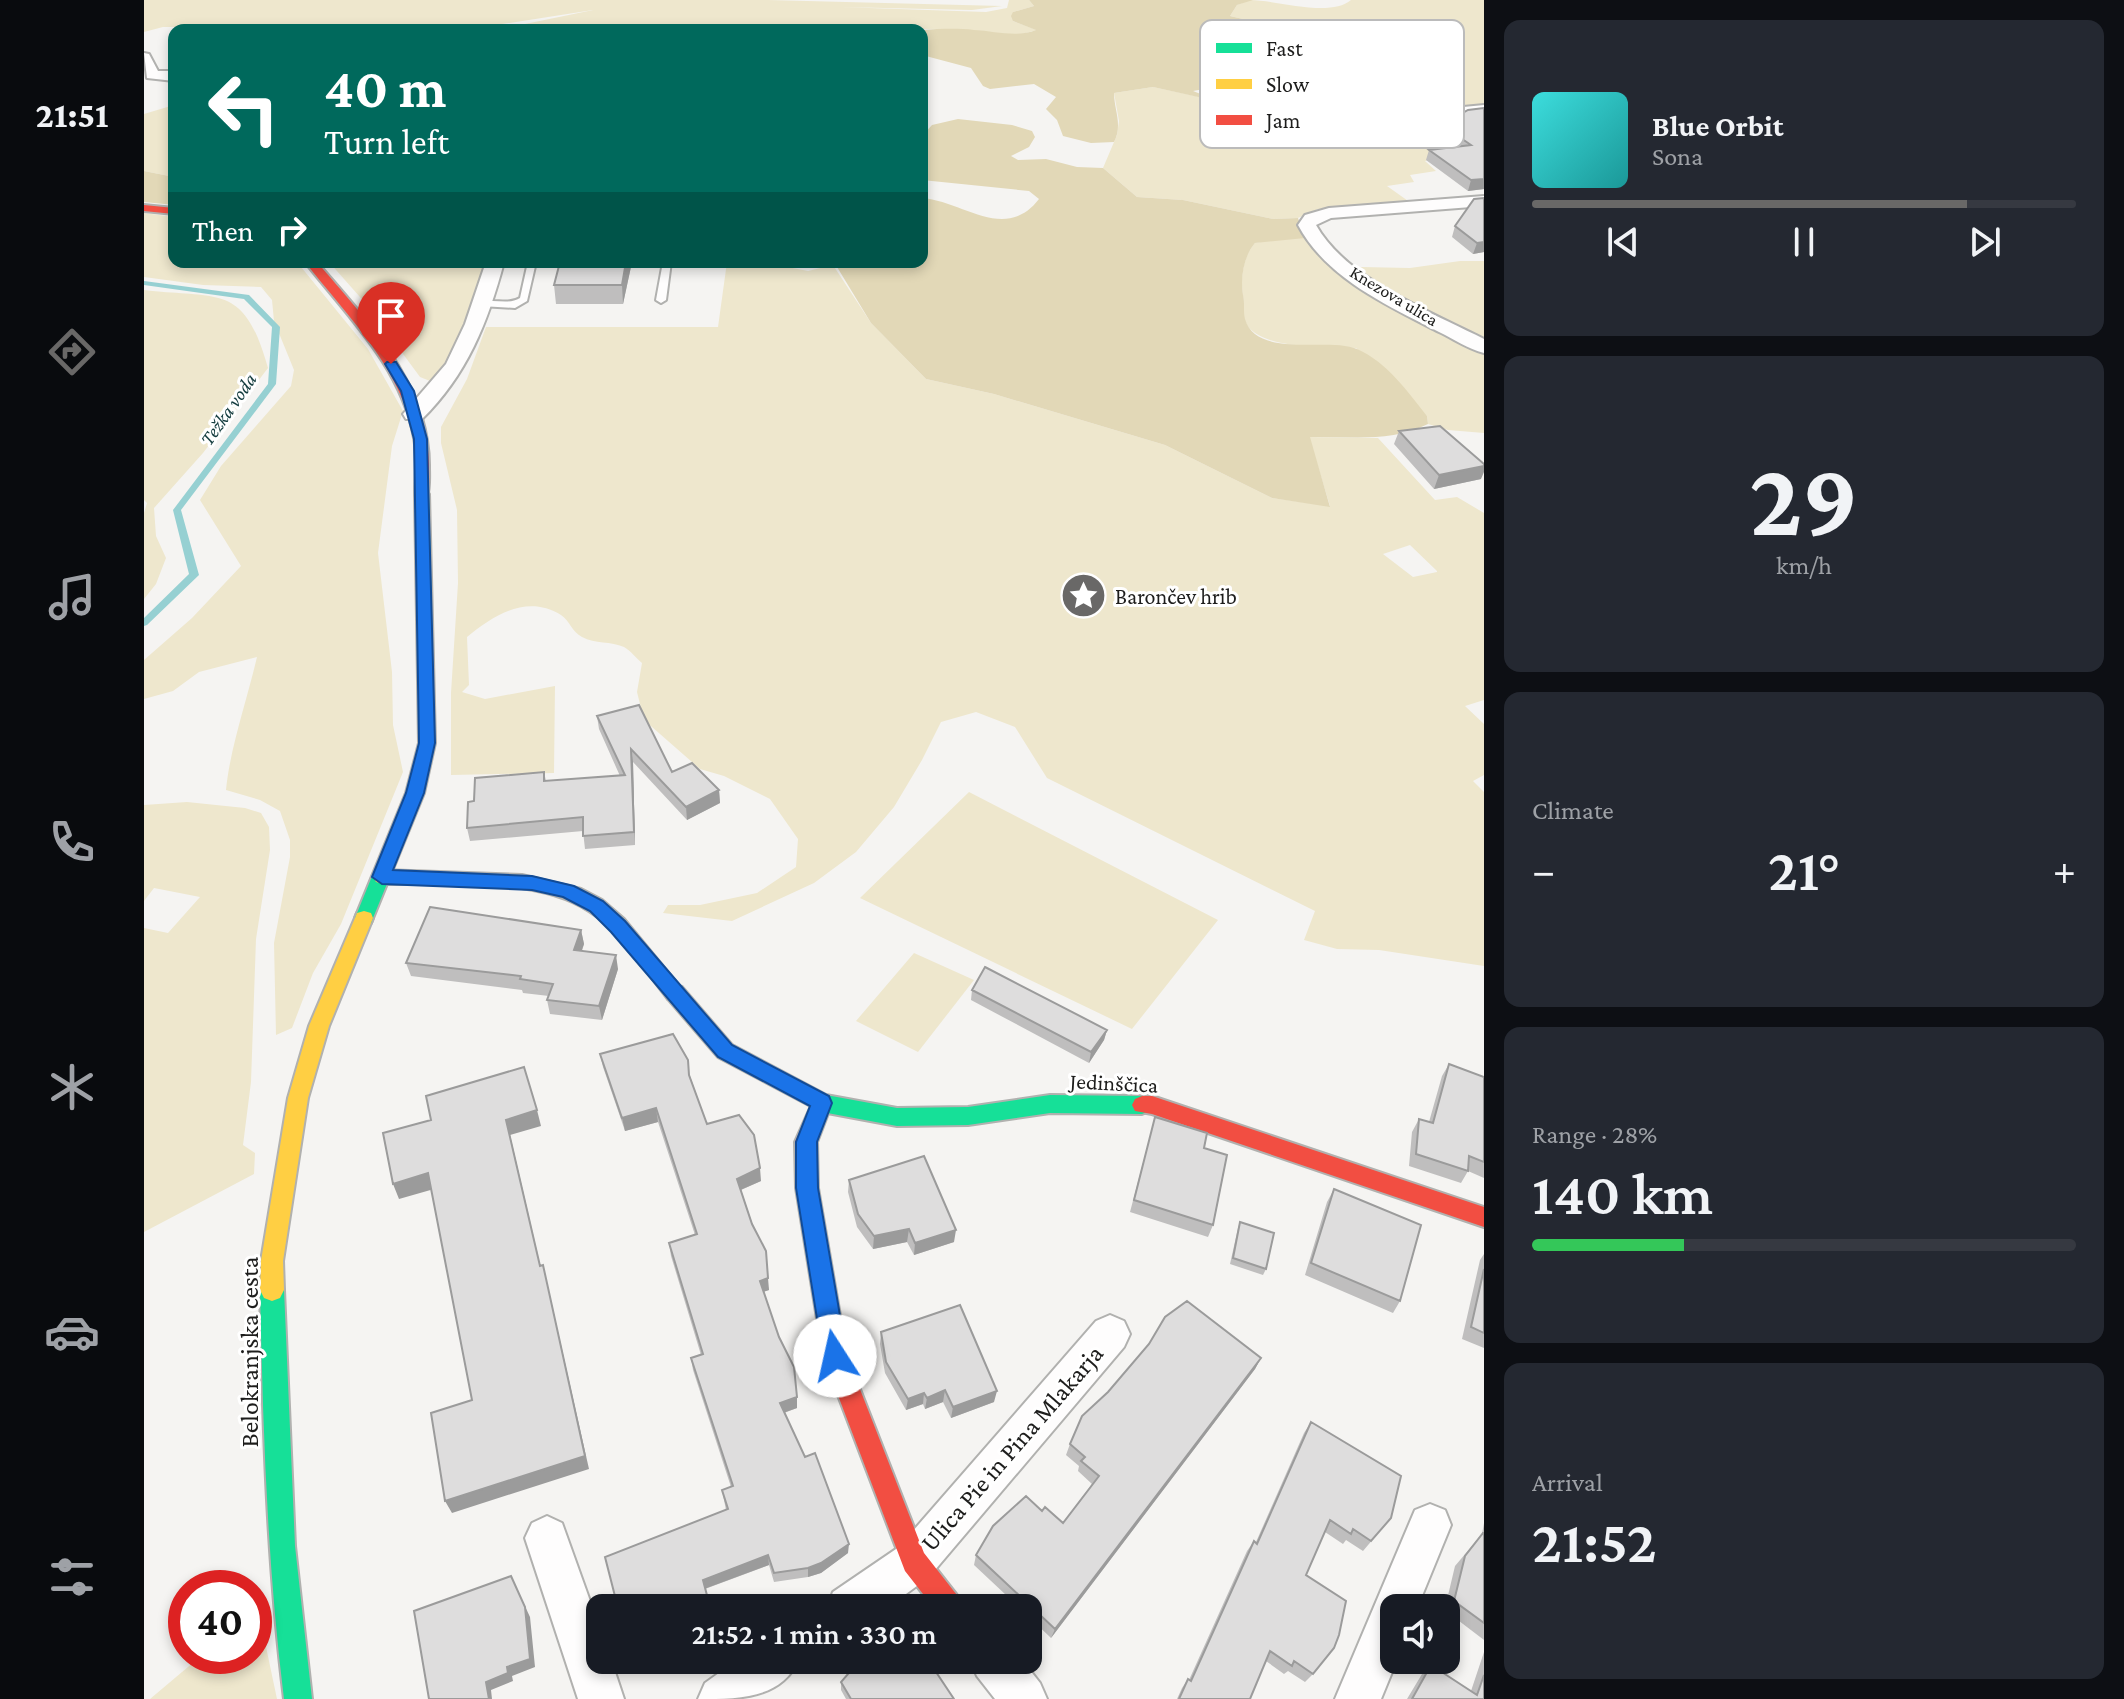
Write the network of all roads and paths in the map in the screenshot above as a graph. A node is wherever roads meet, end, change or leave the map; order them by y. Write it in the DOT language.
graph roads {
  1 [pos="145,54"];
  2 [pos="148,74"];
  3 [pos="168,76"];
  4 [pos="1484,110"];
  5 [pos="1464,112"];
  6 [pos="1484,201"];
  7 [pos="144,208"];
  8 [pos="168,210"];
  9 [pos="316,268"];
  10 [pos="493,268"];
  11 [pos="531,268"];
  12 [pos="666,268"];
  13 [pos="661,300"];
  14 [pos="484,304"];
  15 [pos="1484,347"];
  16 [pos="414,414"];
  17 [pos="382,877"];
  18 [pos="822,1103"];
  19 [pos="1484,1217"];
  20 [pos="1110,1334"];
  21 [pos="1430,1525"];
  22 [pos="547,1538"];
  23 [pos="914,1562"];
  24 [pos="869,1594"];
  25 [pos="940,1594"];
  26 [pos="1402,1594"];
  27 [pos="1380,1646"];
  28 [pos="756,1674"];
  29 [pos="1004,1674"];
  30 [pos="298,1699"];
  31 [pos="601,1699"];
  32 [pos="721,1699"];
  33 [pos="1024,1699"];
  34 [pos="1358,1699"];
  1 -- 2 [label="street"];
  2 -- 3 [label="street"];
  4 -- 5 [label="street"];
  6 -- 15 [label="street, Knezova ulica"];
  7 -- 8 [label="main road"];
  9 -- 16 [label="main road, Belokranjska cesta"];
  10 -- 14 [label="street"];
  11 -- 14 [label="lane"];
  12 -- 13 [label="lane"];
  14 -- 16 [label="street"];
  16 -- 17 [label="main road, Belokranjska cesta"];
  17 -- 18 [label="main road, Jedinščica"];
  17 -- 30 [label="main road, Belokranjska cesta"];
  18 -- 19 [label="main road, Jedinščica"];
  18 -- 23 [label="main road, Ulica Pie in Pina Mlakarja"];
  20 -- 23 [label="street, Ulica Pie in Pina Mlakarja"];
  21 -- 26 [label="street"];
  22 -- 31 [label="street"];
  23 -- 24 [label="street, Ulica Pie in Pina Mlakarja"];
  23 -- 25 [label="main road, Ulica Pie in Pina Mlakarja"];
  27 -- 34 [label="street"];
  28 -- 32 [label="street"];
  29 -- 33 [label="street"];
}
